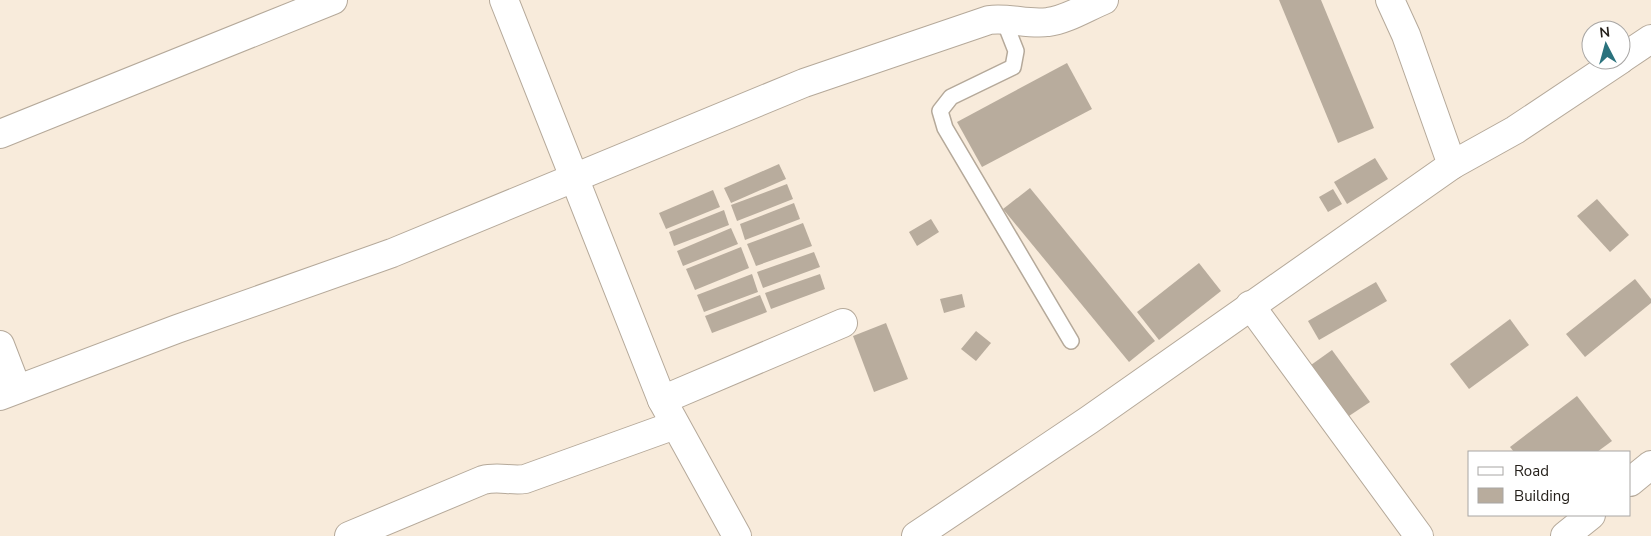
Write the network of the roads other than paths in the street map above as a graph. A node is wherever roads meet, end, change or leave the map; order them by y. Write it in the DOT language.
graph roads {
  1 [pos="333,0"];
  2 [pos="504,0"];
  3 [pos="1104,0"];
  4 [pos="1390,0"];
  5 [pos="1003,18"];
  6 [pos="1651,39"];
  7 [pos="1631,53"];
  8 [pos="1605,70"];
  9 [pos="0,134"];
  10 [pos="1452,164"];
  11 [pos="574,178"];
  12 [pos="1250,305"];
  13 [pos="843,323"];
  14 [pos="1071,341"];
  15 [pos="0,345"];
  16 [pos="8,392"];
  17 [pos="662,400"];
  18 [pos="675,425"];
  19 [pos="1651,465"];
  20 [pos="1631,481"];
  21 [pos="1590,516"];
  22 [pos="349,536"];
  23 [pos="737,536"];
  24 [pos="916,536"];
  25 [pos="1419,536"];
  26 [pos="1566,536"];
  1 -- 9 [label="street"];
  2 -- 11 [label="street"];
  3 -- 5 [label="street"];
  4 -- 10 [label="street"];
  5 -- 11 [label="street"];
  5 -- 14 [label="lane"];
  6 -- 7 [label="street"];
  8 -- 10 [label="street"];
  10 -- 12 [label="street"];
  11 -- 16 [label="street"];
  11 -- 17 [label="street"];
  12 -- 24 [label="street"];
  12 -- 25 [label="street"];
  13 -- 17 [label="street"];
  15 -- 16 [label="street"];
  17 -- 18 [label="street"];
  18 -- 22 [label="street"];
  18 -- 23 [label="street"];
  19 -- 20 [label="street"];
  21 -- 26 [label="street"];
}
